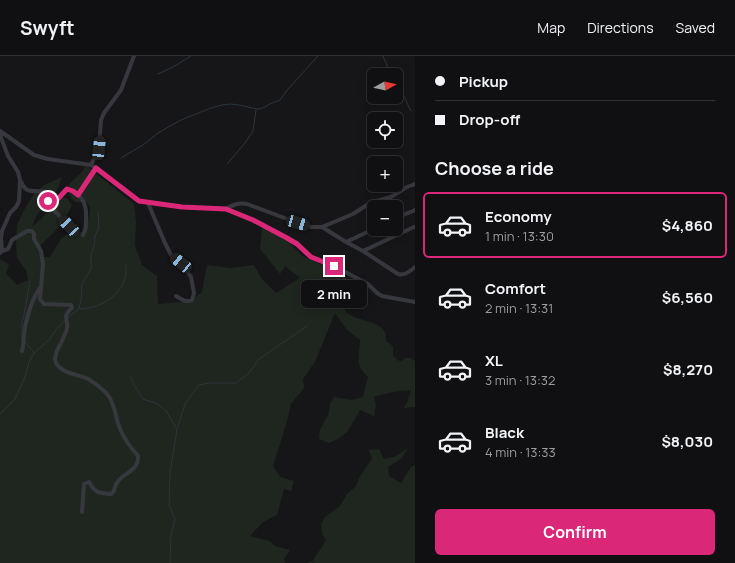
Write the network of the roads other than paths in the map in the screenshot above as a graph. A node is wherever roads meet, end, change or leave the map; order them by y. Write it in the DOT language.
graph roads {
  1 [pos="134,56"];
  2 [pos="0,131"];
  3 [pos="0,136"];
  4 [pos="91,164"];
  5 [pos="96,168"];
  6 [pos="20,180"];
  7 [pos="415,184"];
  8 [pos="78,195"];
  9 [pos="148,203"];
  10 [pos="49,205"];
  11 [pos="226,209"];
  12 [pos="415,210"];
  13 [pos="403,215"];
  14 [pos="69,226"];
  15 [pos="322,226"];
  16 [pos="414,226"];
  17 [pos="367,232"];
  18 [pos="82,235"];
  19 [pos="346,242"];
  20 [pos="363,251"];
  21 [pos="1,252"];
  22 [pos="415,267"];
  23 [pos="41,288"];
  24 [pos="176,296"];
  25 [pos="415,302"];
  26 [pos="22,351"];
  27 [pos="82,512"];
  1 -- 4 [label="street"];
  2 -- 4 [label="street"];
  3 -- 6 [label="street"];
  4 -- 5 [label="street"];
  5 -- 8 [label="street"];
  5 -- 9 [label="street"];
  6 -- 10 [label="street"];
  6 -- 21 [label="street"];
  7 -- 15 [label="street"];
  8 -- 10 [label="street"];
  8 -- 18 [label="street"];
  9 -- 11 [label="street"];
  9 -- 24 [label="street"];
  10 -- 14 [label="street"];
  11 -- 15 [label="street"];
  11 -- 25 [label="street"];
  12 -- 13 [label="street"];
  15 -- 19 [label="street"];
  16 -- 20 [label="street"];
  17 -- 19 [label="street"];
  19 -- 20 [label="street"];
  20 -- 22 [label="street"];
  21 -- 23 [label="street"];
  23 -- 26 [label="street"];
  23 -- 27 [label="street"];
}
